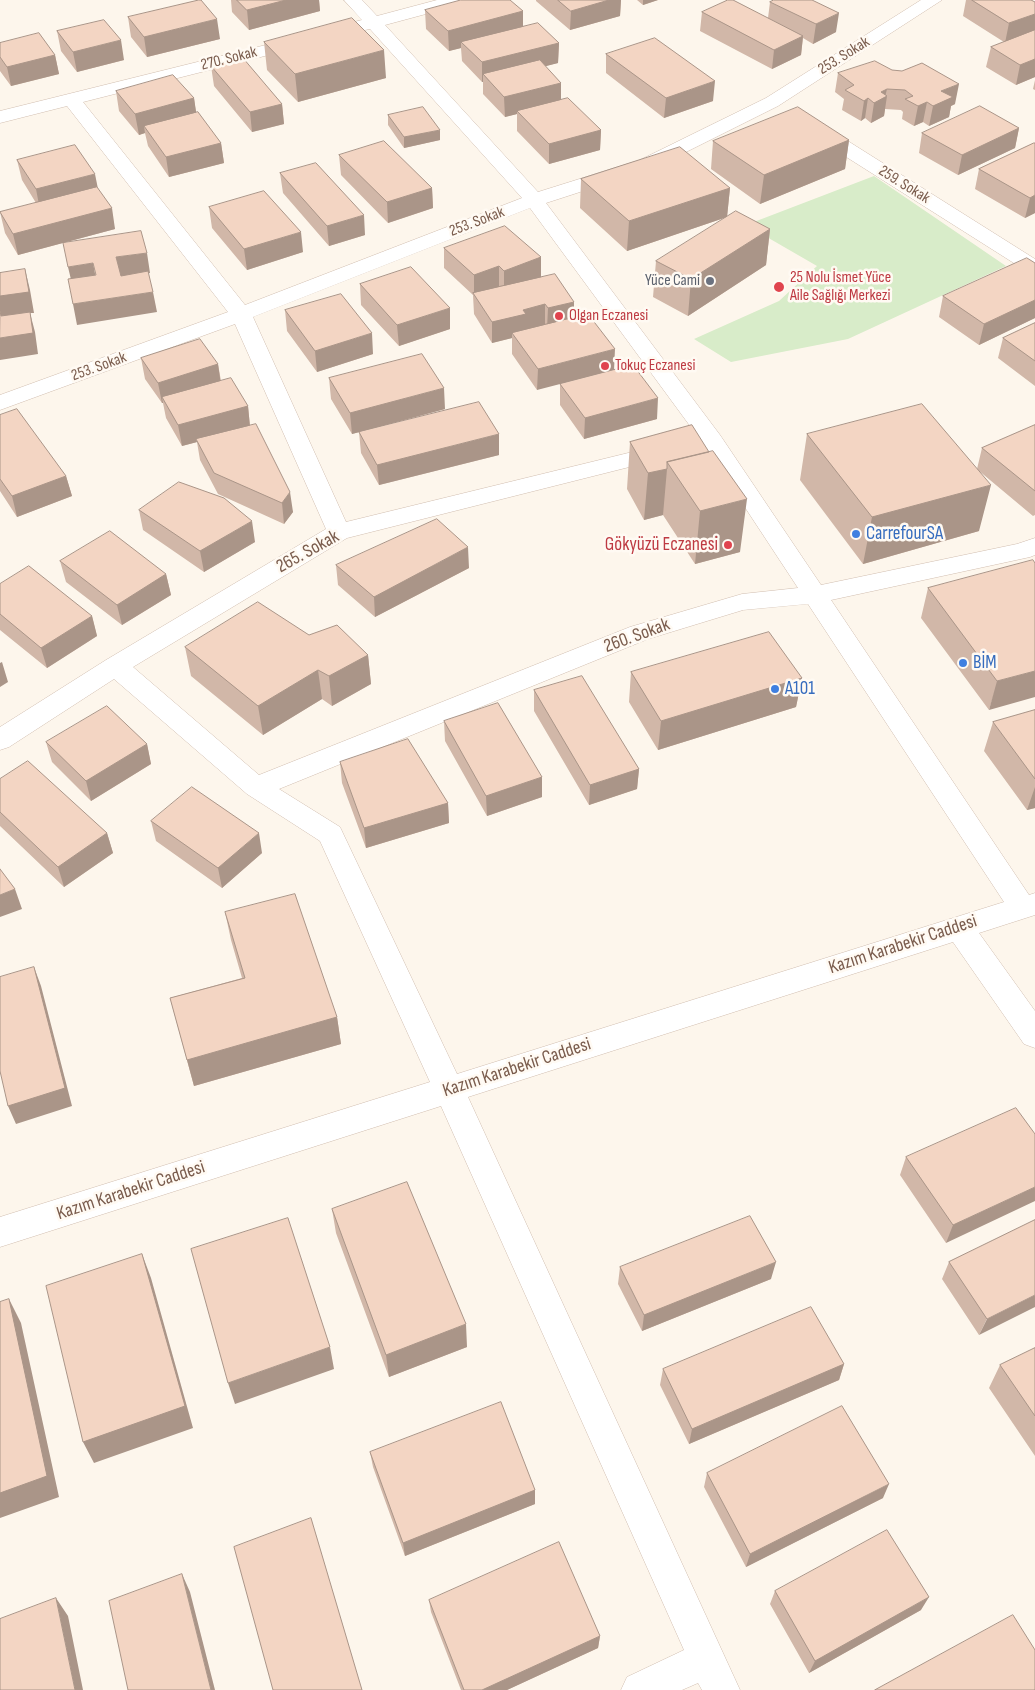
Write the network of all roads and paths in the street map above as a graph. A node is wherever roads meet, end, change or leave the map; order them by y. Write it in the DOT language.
graph roads {
  1 [pos="353,0"];
  2 [pos="457,0"];
  3 [pos="933,0"];
  4 [pos="374,22"];
  5 [pos="346,30"];
  6 [pos="318,37"];
  7 [pos="71,99"];
  8 [pos="0,117"];
  9 [pos="805,122"];
  10 [pos="534,200"];
  11 [pos="1035,268"];
  12 [pos="241,314"];
  13 [pos="0,403"];
  14 [pos="712,440"];
  15 [pos="339,532"];
  16 [pos="1031,555"];
  17 [pos="814,594"];
  18 [pos="115,666"];
  19 [pos="0,740"];
  20 [pos="256,787"];
  21 [pos="1029,906"];
  22 [pos="960,928"];
  23 [pos="1035,1035"];
  24 [pos="450,1090"];
  25 [pos="0,1232"];
  26 [pos="714,1675"];
  27 [pos="640,1690"];
  1 -- 4 [label="street"];
  2 -- 4 [label="street"];
  3 -- 10 [label="street, 253. Sokak"];
  4 -- 5 [label="street"];
  4 -- 10 [label="street"];
  6 -- 7 [label="street, 270. Sokak"];
  7 -- 8 [label="street, 270. Sokak"];
  7 -- 12 [label="street"];
  9 -- 11 [label="street, 259. Sokak"];
  10 -- 12 [label="street, 253. Sokak"];
  10 -- 14 [label="street"];
  12 -- 13 [label="street, 253. Sokak"];
  12 -- 15 [label="street"];
  14 -- 15 [label="street, 265. Sokak"];
  14 -- 17 [label="street"];
  15 -- 18 [label="street, 265. Sokak"];
  16 -- 17 [label="street, 260. Sokak"];
  17 -- 20 [label="street, 260. Sokak"];
  17 -- 21 [label="street"];
  18 -- 19 [label="street, 265. Sokak"];
  18 -- 20 [label="street"];
  20 -- 24 [label="street"];
  21 -- 22 [label="street, Kazım Karabekir Caddesi"];
  22 -- 23 [label="street"];
  22 -- 24 [label="street, Kazım Karabekir Caddesi"];
  24 -- 25 [label="street, Kazım Karabekir Caddesi"];
  24 -- 26 [label="street"];
  26 -- 27 [label="street"];
}
